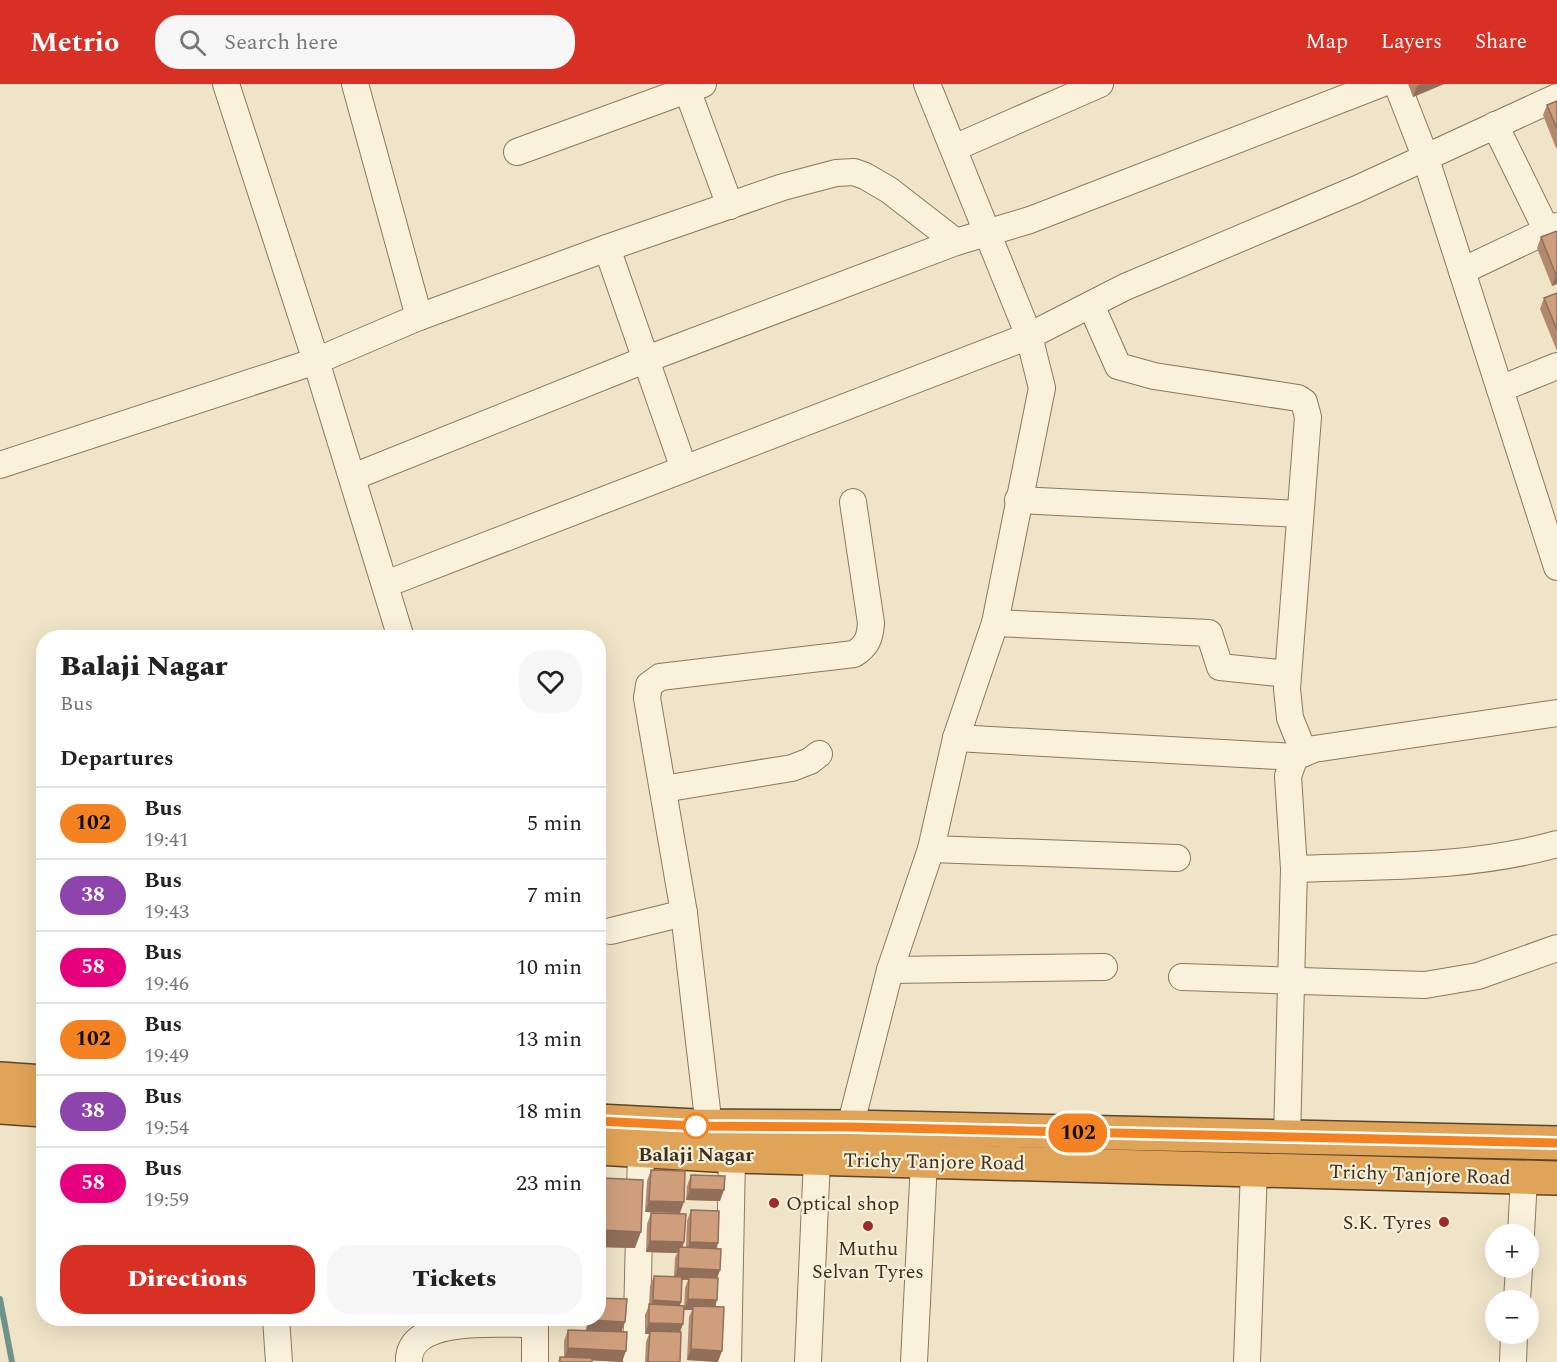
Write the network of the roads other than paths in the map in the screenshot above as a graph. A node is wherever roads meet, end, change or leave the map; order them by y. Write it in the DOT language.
graph roads {
  1 [pos="226,84"];
  2 [pos="355,84"];
  3 [pos="927,84"];
  4 [pos="1100,84"];
  5 [pos="1381,84"];
  6 [pos="1397,84"];
  7 [pos="692,86"];
  8 [pos="1557,97"];
  9 [pos="1495,125"];
  10 [pos="954,148"];
  11 [pos="517,152"];
  12 [pos="1425,156"];
  13 [pos="730,206"];
  14 [pos="1552,228"];
  15 [pos="987,232"];
  16 [pos="956,242"];
  17 [pos="607,248"];
  18 [pos="1468,288"];
  19 [pos="1094,303"];
  20 [pos="419,317"];
  21 [pos="1029,336"];
  22 [pos="647,359"];
  23 [pos="316,361"];
  24 [pos="1557,366"];
  25 [pos="1500,389"];
  26 [pos="0,465"];
  27 [pos="684,469"];
  28 [pos="352,477"];
  29 [pos="1018,500"];
  30 [pos="853,502"];
  31 [pos="1300,514"];
  32 [pos="1557,567"];
  33 [pos="386,584"];
  34 [pos="995,623"];
  35 [pos="399,630"];
  36 [pos="1287,682"];
  37 [pos="1557,713"];
  38 [pos="956,738"];
  39 [pos="819,754"];
  40 [pos="1299,755"];
  41 [pos="663,789"];
  42 [pos="1557,844"];
  43 [pos="931,849"];
  44 [pos="1177,858"];
  45 [pos="1294,869"];
  46 [pos="684,913"];
  47 [pos="611,931"];
  48 [pos="1557,948"];
  49 [pos="1104,967"];
  50 [pos="890,970"];
  51 [pos="1182,977"];
  52 [pos="1291,981"];
  53 [pos="0,1079"];
  54 [pos="36,1081"];
  55 [pos="0,1107"];
  56 [pos="36,1109"];
  57 [pos="606,1121"];
  58 [pos="710,1127"];
  59 [pos="850,1127"];
  60 [pos="1287,1138"];
  61 [pos="1557,1143"];
  62 [pos="606,1148"];
  63 [pos="641,1150"];
  64 [pos="732,1156"];
  65 [pos="817,1159"];
  66 [pos="924,1161"];
  67 [pos="1254,1169"];
  68 [pos="1524,1178"];
  69 [pos="1557,1178"];
  70 [pos="1522,1224"];
  71 [pos="277,1326"];
  72 [pos="457,1326"];
  73 [pos="535,1326"];
  74 [pos="1514,1344"];
  75 [pos="279,1362"];
  76 [pos="409,1362"];
  77 [pos="535,1362"];
  78 [pos="636,1362"];
  79 [pos="728,1362"];
  80 [pos="808,1362"];
  81 [pos="914,1362"];
  82 [pos="1247,1362"];
  83 [pos="1513,1362"];
  1 -- 23 [label="street"];
  2 -- 20 [label="street"];
  3 -- 10 [label="street"];
  4 -- 10 [label="street"];
  5 -- 15 [label="street"];
  6 -- 12 [label="street"];
  7 -- 11 [label="street"];
  7 -- 13 [label="street"];
  8 -- 9 [label="street"];
  9 -- 12 [label="street"];
  9 -- 14 [label="street"];
  10 -- 15 [label="street"];
  12 -- 18 [label="street"];
  12 -- 19 [label="street"];
  13 -- 16 [label="street"];
  13 -- 17 [label="street"];
  14 -- 18 [label="street"];
  15 -- 16 [label="street"];
  15 -- 21 [label="street"];
  16 -- 22 [label="street"];
  17 -- 20 [label="street"];
  17 -- 22 [label="street"];
  18 -- 25 [label="street"];
  19 -- 21 [label="street"];
  19 -- 31 [label="street"];
  20 -- 23 [label="street"];
  21 -- 27 [label="street"];
  21 -- 29 [label="street"];
  22 -- 27 [label="street"];
  22 -- 28 [label="street"];
  23 -- 26 [label="street"];
  23 -- 28 [label="street"];
  24 -- 25 [label="street"];
  25 -- 32 [label="street"];
  27 -- 33 [label="street"];
  28 -- 33 [label="street"];
  29 -- 31 [label="street"];
  29 -- 34 [label="street"];
  30 -- 41 [label="street"];
  31 -- 36 [label="street"];
  33 -- 35 [label="street"];
  34 -- 36 [label="street"];
  34 -- 38 [label="street"];
  36 -- 40 [label="street"];
  37 -- 40 [label="street"];
  38 -- 40 [label="street"];
  38 -- 43 [label="street"];
  39 -- 41 [label="street"];
  40 -- 45 [label="street"];
  41 -- 46 [label="street"];
  42 -- 45 [label="street"];
  43 -- 44 [label="street"];
  43 -- 50 [label="street"];
  45 -- 52 [label="street"];
  46 -- 47 [label="street"];
  46 -- 58 [label="street"];
  48 -- 52 [label="street"];
  49 -- 50 [label="street"];
  50 -- 59 [label="street"];
  51 -- 52 [label="street"];
  52 -- 60 [label="street"];
  53 -- 54 [label="highway"];
  55 -- 56 [label="highway"];
  57 -- 58 [label="highway, Trichy Tanjore Road"];
  58 -- 59 [label="highway, Trichy Tanjore Road"];
  59 -- 60 [label="highway, Trichy Tanjore Road"];
  60 -- 61 [label="highway, Trichy Tanjore Road"];
  62 -- 63 [label="highway, Trichy Tanjore Road"];
  63 -- 64 [label="highway, Trichy Tanjore Road"];
  63 -- 78 [label="street"];
  64 -- 65 [label="highway, Trichy Tanjore Road"];
  64 -- 79 [label="street"];
  65 -- 66 [label="highway, Trichy Tanjore Road"];
  65 -- 80 [label="street"];
  66 -- 67 [label="highway, Trichy Tanjore Road"];
  66 -- 81 [label="street"];
  67 -- 68 [label="highway, Trichy Tanjore Road"];
  67 -- 82 [label="street"];
  68 -- 69 [label="highway, Trichy Tanjore Road"];
  68 -- 70 [label="street"];
  71 -- 75 [label="street"];
  72 -- 76 [label="street"];
  73 -- 77 [label="street"];
  74 -- 83 [label="street"];
}
